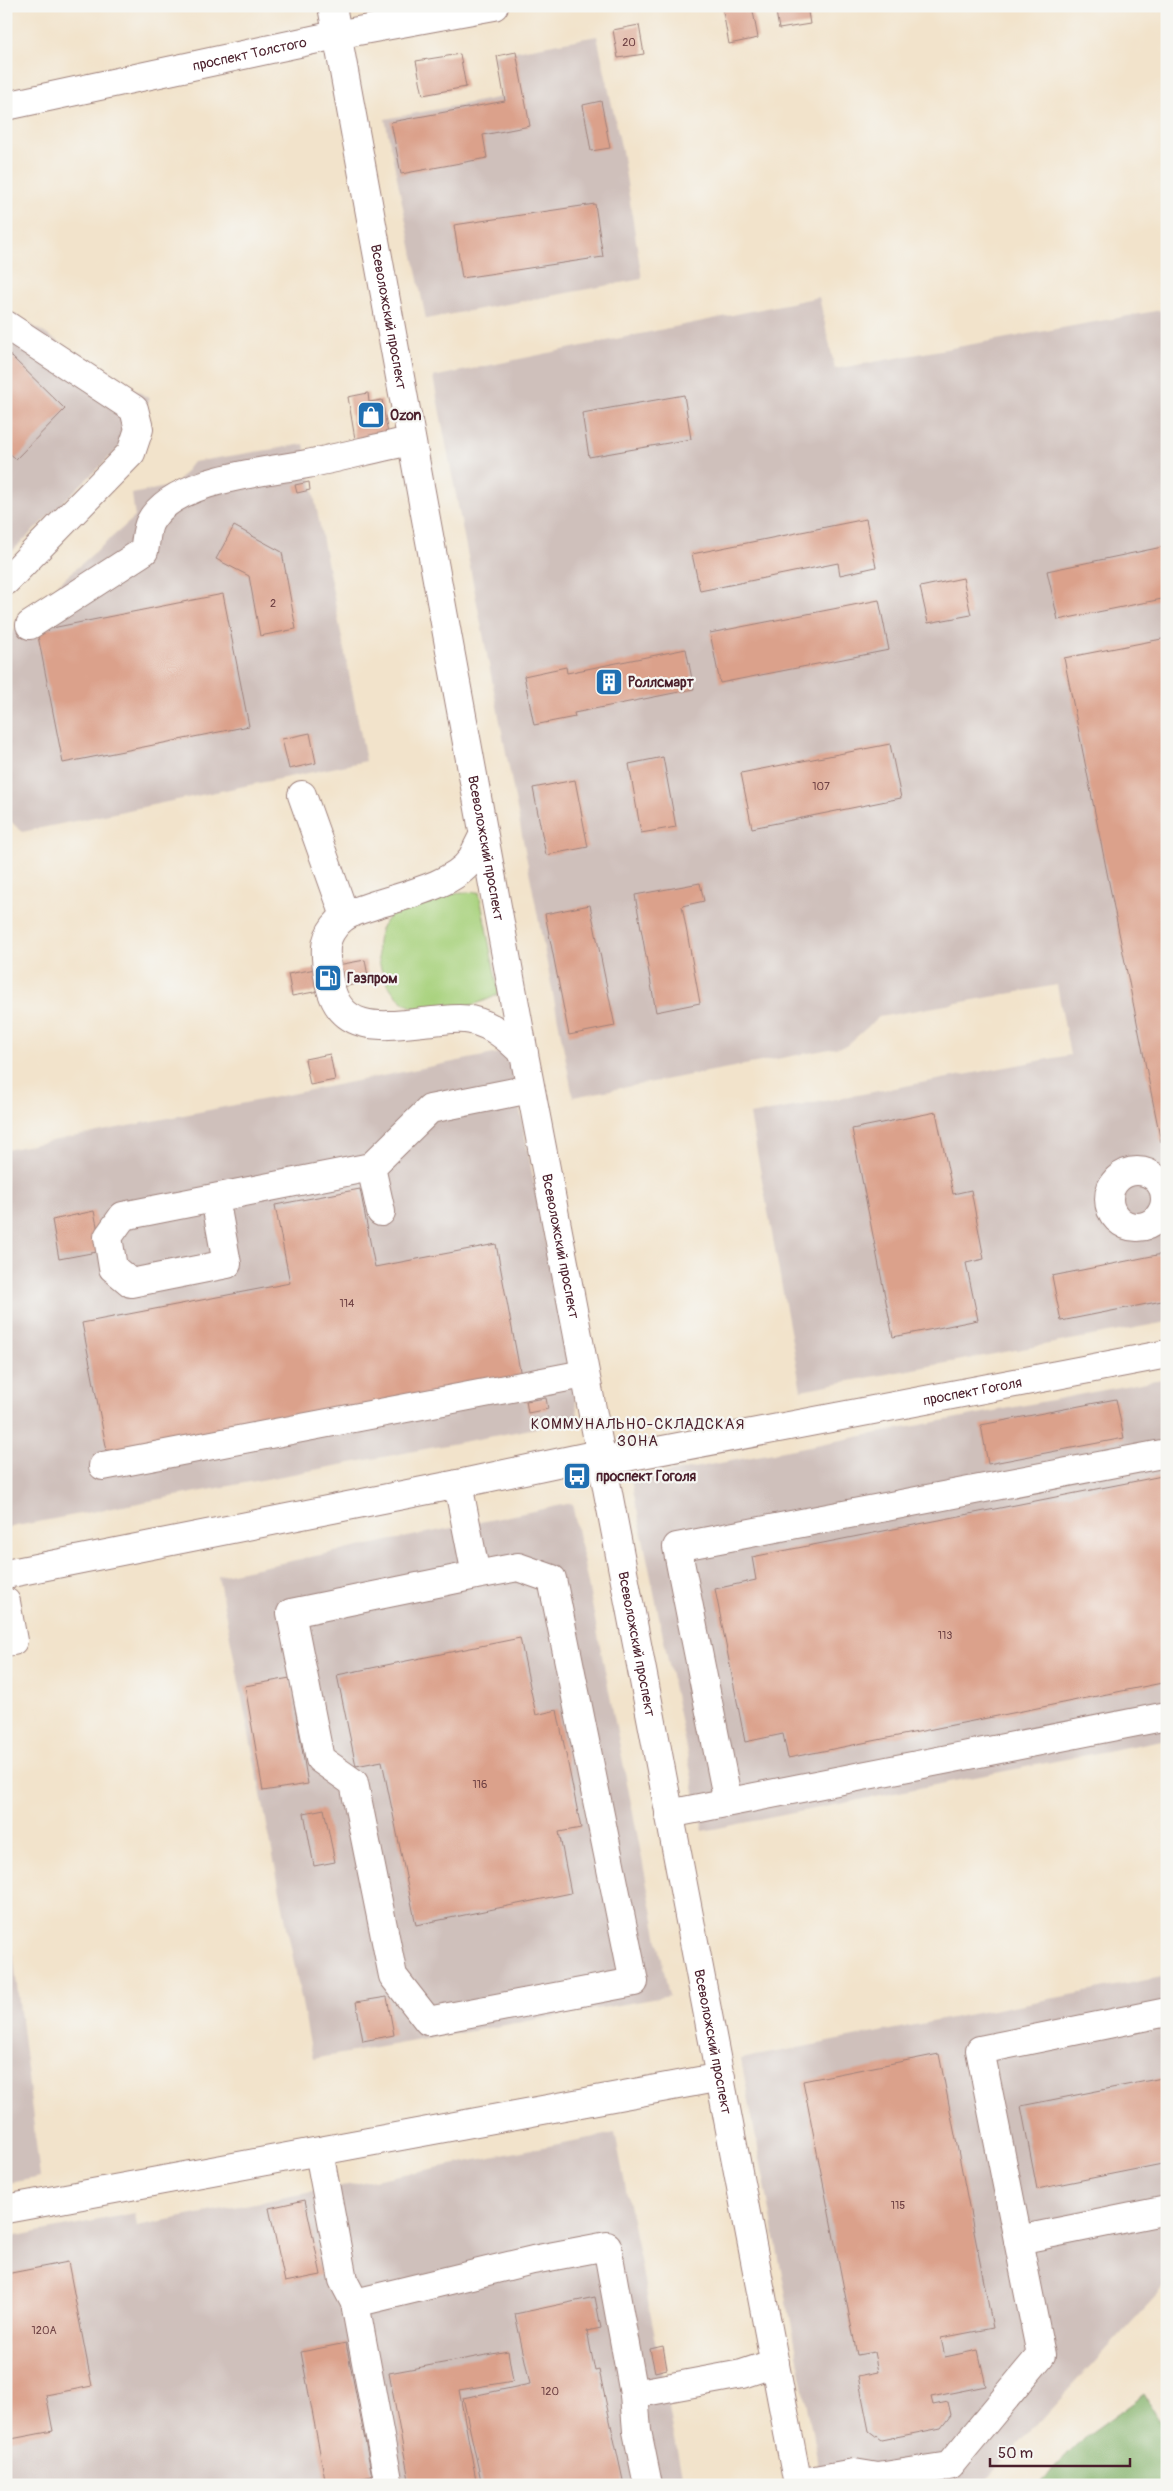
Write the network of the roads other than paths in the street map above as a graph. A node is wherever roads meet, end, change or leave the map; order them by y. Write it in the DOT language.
graph roads {
  1 [pos="332,6"];
  2 [pos="494,6"];
  3 [pos="336,35"];
  4 [pos="6,106"];
  5 [pos="6,325"];
  6 [pos="411,441"];
  7 [pos="6,581"];
  8 [pos="30,625"];
  9 [pos="302,795"];
  10 [pos="482,836"];
  11 [pos="345,916"];
  12 [pos="524,1054"];
  13 [pos="530,1089"];
  14 [pos="372,1167"];
  15 [pos="214,1198"];
  16 [pos="381,1212"];
  17 [pos="1167,1354"];
  18 [pos="584,1374"];
  19 [pos="1167,1453"];
  20 [pos="600,1458"];
  21 [pos="103,1466"];
  22 [pos="458,1484"];
  23 [pos="6,1574"];
  24 [pos="476,1575"];
  25 [pos="6,1602"];
  26 [pos="6,1642"];
  27 [pos="1167,1716"];
  28 [pos="728,1802"];
  29 [pos="669,1814"];
  30 [pos="1167,2012"];
  31 [pos="721,2077"];
  32 [pos="319,2152"];
  33 [pos="6,2209"];
  34 [pos="1167,2210"];
  35 [pos="1018,2240"];
  36 [pos="355,2303"];
  37 [pos="775,2363"];
  38 [pos="634,2394"];
  39 [pos="798,2484"];
  40 [pos="389,2485"];
  41 [pos="648,2485"];
  1 -- 3 [label="street, Всеволожский проспект"];
  2 -- 3 [label="street, проспект Толстого"];
  3 -- 4 [label="street, проспект Толстого"];
  3 -- 6 [label="street, Всеволожский проспект"];
  5 -- 7 [label="street"];
  6 -- 8 [label="street"];
  6 -- 10 [label="street, Всеволожский проспект"];
  9 -- 11 [label="street"];
  10 -- 11 [label="street"];
  10 -- 12 [label="street, Всеволожский проспект"];
  11 -- 12 [label="street"];
  12 -- 13 [label="street, Всеволожский проспект"];
  13 -- 14 [label="street"];
  13 -- 18 [label="street, Всеволожский проспект"];
  14 -- 15 [label="street"];
  14 -- 16 [label="street"];
  17 -- 20 [label="street, проспект Гоголя"];
  18 -- 20 [label="street, Всеволожский проспект"];
  18 -- 21 [label="street"];
  19 -- 28 [label="street"];
  20 -- 22 [label="street, проспект Гоголя"];
  20 -- 29 [label="street, Всеволожский проспект"];
  22 -- 23 [label="street, проспект Гоголя"];
  22 -- 24 [label="street"];
  24 -- 24 [label="street"];
  25 -- 26 [label="street"];
  27 -- 28 [label="street"];
  28 -- 29 [label="street"];
  29 -- 31 [label="street, Всеволожский проспект"];
  30 -- 35 [label="street"];
  31 -- 32 [label="street"];
  31 -- 37 [label="street, Всеволожский проспект"];
  32 -- 33 [label="street"];
  32 -- 36 [label="street"];
  34 -- 35 [label="street"];
  35 -- 39 [label="street"];
  36 -- 38 [label="street"];
  36 -- 40 [label="street"];
  37 -- 38 [label="street"];
  37 -- 39 [label="street, Всеволожский проспект"];
  38 -- 41 [label="street"];
}
